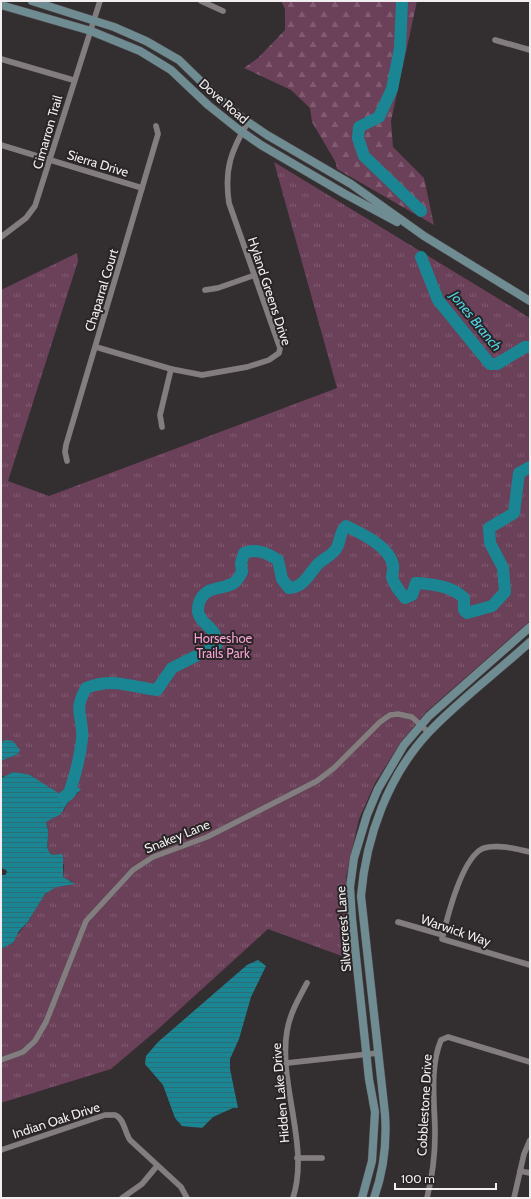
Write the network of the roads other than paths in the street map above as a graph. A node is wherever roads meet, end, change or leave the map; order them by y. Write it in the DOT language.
graph roads {
  1 [pos="32,1"];
  2 [pos="100,1"];
  3 [pos="201,1"];
  4 [pos="1,4"];
  5 [pos="223,11"];
  6 [pos="94,20"];
  7 [pos="91,31"];
  8 [pos="495,40"];
  9 [pos="530,50"];
  10 [pos="1,59"];
  11 [pos="73,80"];
  12 [pos="216,96"];
  13 [pos="208,105"];
  14 [pos="248,122"];
  15 [pos="156,126"];
  16 [pos="242,132"];
  17 [pos="1,145"];
  18 [pos="50,160"];
  19 [pos="142,188"];
  20 [pos="424,236"];
  21 [pos="1,237"];
  22 [pos="255,275"];
  23 [pos="205,290"];
  24 [pos="530,301"];
  25 [pos="96,347"];
  26 [pos="171,369"];
  27 [pos="162,427"];
  28 [pos="68,461"];
  29 [pos="530,627"];
  30 [pos="530,642"];
  31 [pos="420,725"];
  32 [pos="428,732"];
  33 [pos="530,852"];
  34 [pos="398,922"];
  35 [pos="443,935"];
  36 [pos="530,965"];
  37 [pos="307,983"];
  38 [pos="378,1053"];
  39 [pos="367,1054"];
  40 [pos="1,1060"];
  41 [pos="530,1062"];
  42 [pos="287,1063"];
  43 [pos="530,1140"];
  44 [pos="1,1150"];
  45 [pos="297,1158"];
  46 [pos="322,1158"];
  47 [pos="157,1166"];
  48 [pos="520,1171"];
  49 [pos="530,1173"];
  50 [pos="362,1196"];
  51 [pos="122,1198"];
  52 [pos="187,1198"];
  53 [pos="292,1198"];
  54 [pos="375,1198"];
  55 [pos="427,1198"];
  56 [pos="514,1198"];
  1 -- 6 [label="street, Dove Road"];
  2 -- 6 [label="street, Cimarron Trail"];
  3 -- 5 [label="street"];
  4 -- 7 [label="street, Dove Road"];
  6 -- 7 [label="street, Cimarron Trail"];
  6 -- 12 [label="street, Dove Road"];
  7 -- 11 [label="street, Cimarron Trail"];
  7 -- 13 [label="street, Dove Road"];
  8 -- 9 [label="street"];
  10 -- 11 [label="street"];
  11 -- 18 [label="street, Cimarron Trail"];
  12 -- 13 [label="street"];
  12 -- 14 [label="street, Dove Road"];
  13 -- 16 [label="street, Dove Road"];
  14 -- 16 [label="street, Hyland Greens Drive"];
  14 -- 20 [label="street, Dove Road"];
  15 -- 19 [label="street, Chaparral Court"];
  16 -- 20 [label="street, Dove Road"];
  16 -- 22 [label="street, Hyland Greens Drive"];
  17 -- 18 [label="street, Sierra Drive"];
  18 -- 19 [label="street, Sierra Drive"];
  18 -- 21 [label="street, Cimarron Trail"];
  19 -- 25 [label="street, Chaparral Court"];
  20 -- 24 [label="street, Dove Road"];
  22 -- 23 [label="street"];
  22 -- 26 [label="street, Hyland Greens Drive"];
  25 -- 26 [label="street, Hyland Greens Drive"];
  25 -- 28 [label="street, Chaparral Court"];
  26 -- 27 [label="street"];
  29 -- 31 [label="street, Silvercrest Lane"];
  30 -- 32 [label="street, Silvercrest Lane"];
  31 -- 32 [label="street, Snakey Lane"];
  31 -- 39 [label="street, Silvercrest Lane"];
  31 -- 40 [label="street, Snakey Lane"];
  32 -- 38 [label="street, Silvercrest Lane"];
  33 -- 35 [label="street"];
  34 -- 35 [label="street, Warwick Way"];
  35 -- 36 [label="street, Warwick Way"];
  37 -- 42 [label="street, Hidden Lake Drive"];
  38 -- 39 [label="street"];
  38 -- 54 [label="street, Silvercrest Lane"];
  39 -- 42 [label="street"];
  39 -- 50 [label="street, Silvercrest Lane"];
  41 -- 55 [label="street, Cobblestone Drive"];
  42 -- 45 [label="street, Hidden Lake Drive"];
  43 -- 48 [label="street"];
  44 -- 47 [label="street, Indian Oak Drive"];
  45 -- 46 [label="street, Hidden Lake Drive"];
  45 -- 53 [label="street, Hidden Lake Drive"];
  47 -- 51 [label="street"];
  47 -- 52 [label="street"];
  48 -- 49 [label="street"];
  48 -- 56 [label="street"];
  50 -- 54 [label="street"];
}
